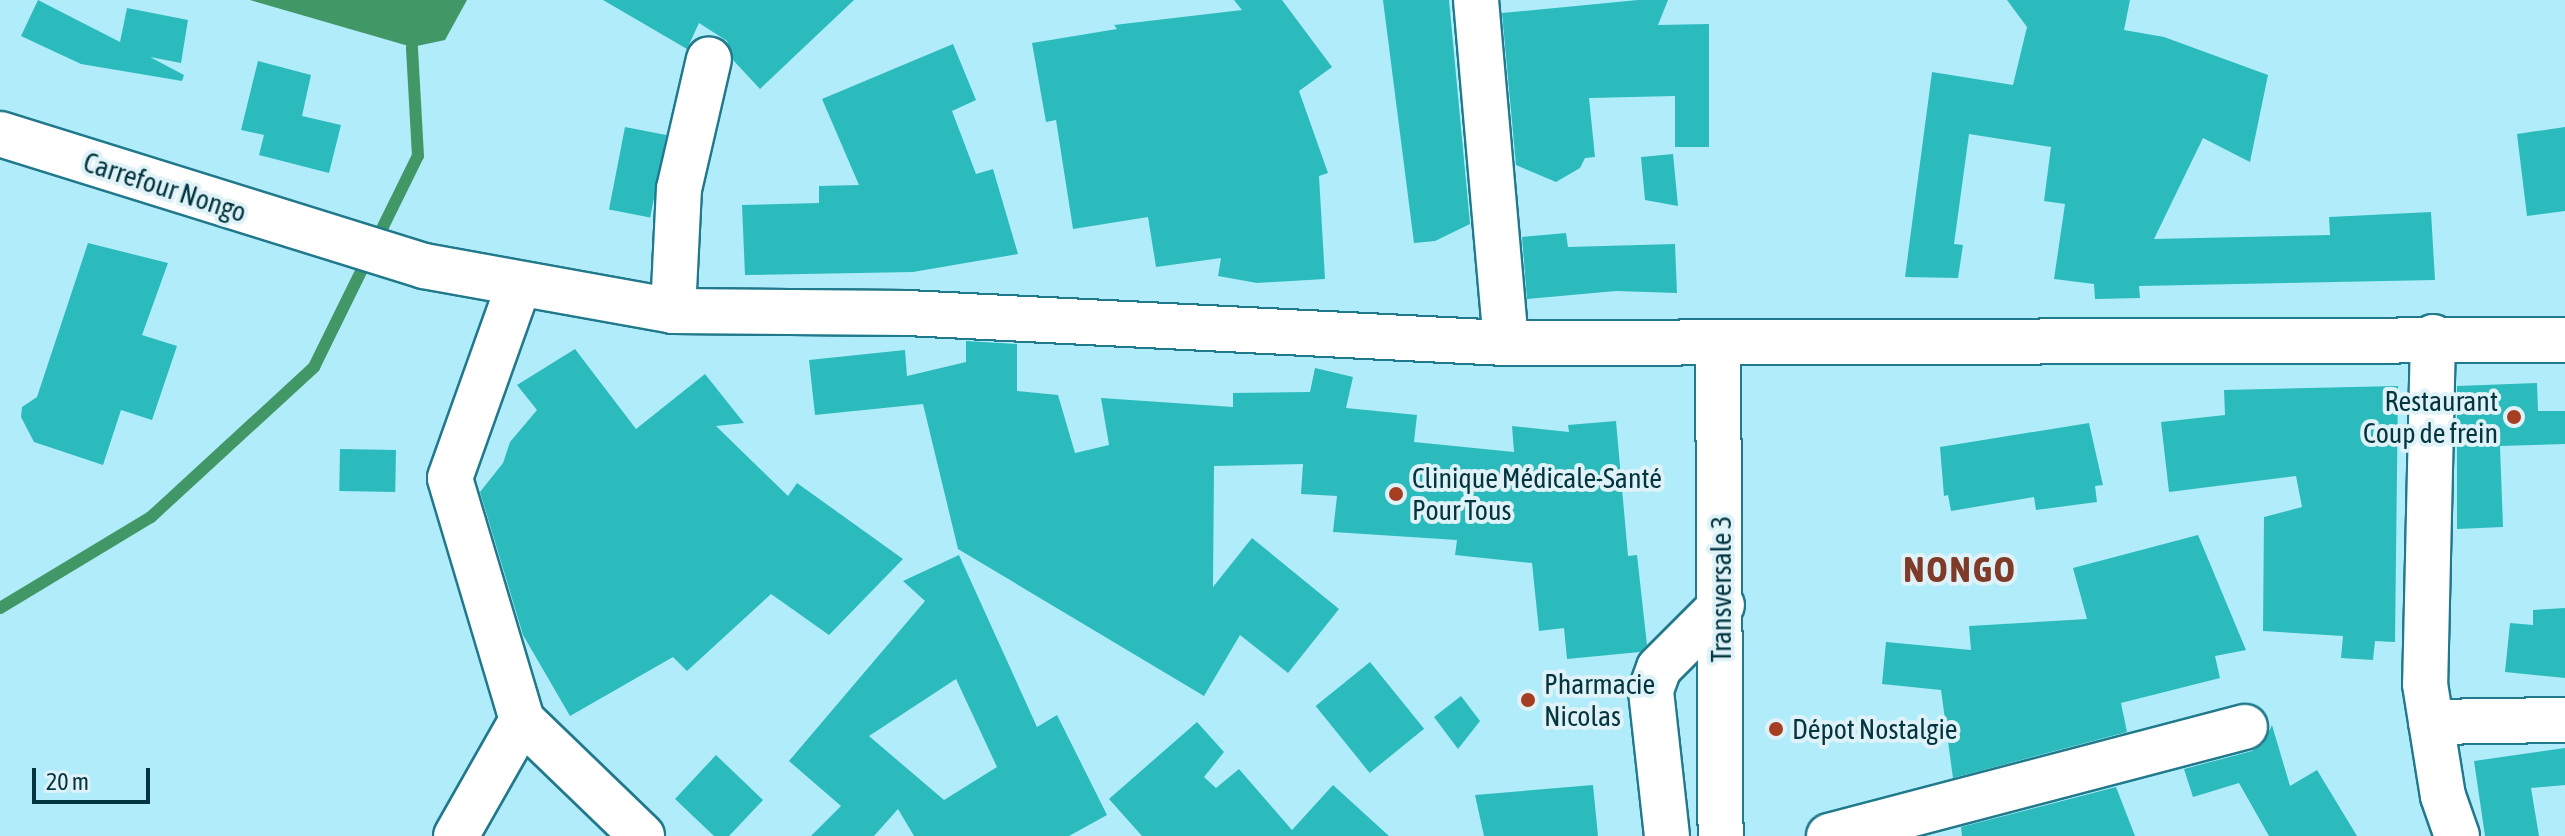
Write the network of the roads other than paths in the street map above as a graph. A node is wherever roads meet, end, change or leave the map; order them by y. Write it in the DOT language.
graph roads {
  1 [pos="1476,0"];
  2 [pos="709,59"];
  3 [pos="0,134"];
  4 [pos="518,287"];
  5 [pos="673,311"];
  6 [pos="2433,337"];
  7 [pos="2565,340"];
  8 [pos="1718,342"];
  9 [pos="1506,343"];
  10 [pos="1722,605"];
  11 [pos="522,720"];
  12 [pos="2565,720"];
  13 [pos="2431,722"];
  14 [pos="2245,727"];
  15 [pos="456,836"];
  16 [pos="642,836"];
  17 [pos="1667,836"];
  18 [pos="1721,836"];
  19 [pos="1829,836"];
  20 [pos="2457,836"];
  1 -- 9 [label="main road"];
  2 -- 5 [label="main road"];
  3 -- 4 [label="main road, Carrefour Nongo"];
  4 -- 5 [label="main road, Carrefour Nongo"];
  4 -- 11 [label="main road"];
  5 -- 9 [label="main road, Carrefour Nongo"];
  6 -- 7 [label="main road, Carrefour Nongo"];
  6 -- 8 [label="main road, Carrefour Nongo"];
  6 -- 13 [label="main road"];
  8 -- 9 [label="main road, Carrefour Nongo"];
  8 -- 10 [label="main road, Transversale 3"];
  10 -- 17 [label="main road"];
  10 -- 18 [label="main road, Transversale 3"];
  11 -- 15 [label="main road"];
  11 -- 16 [label="main road"];
  12 -- 13 [label="main road"];
  13 -- 20 [label="main road"];
  14 -- 19 [label="main road"];
}
